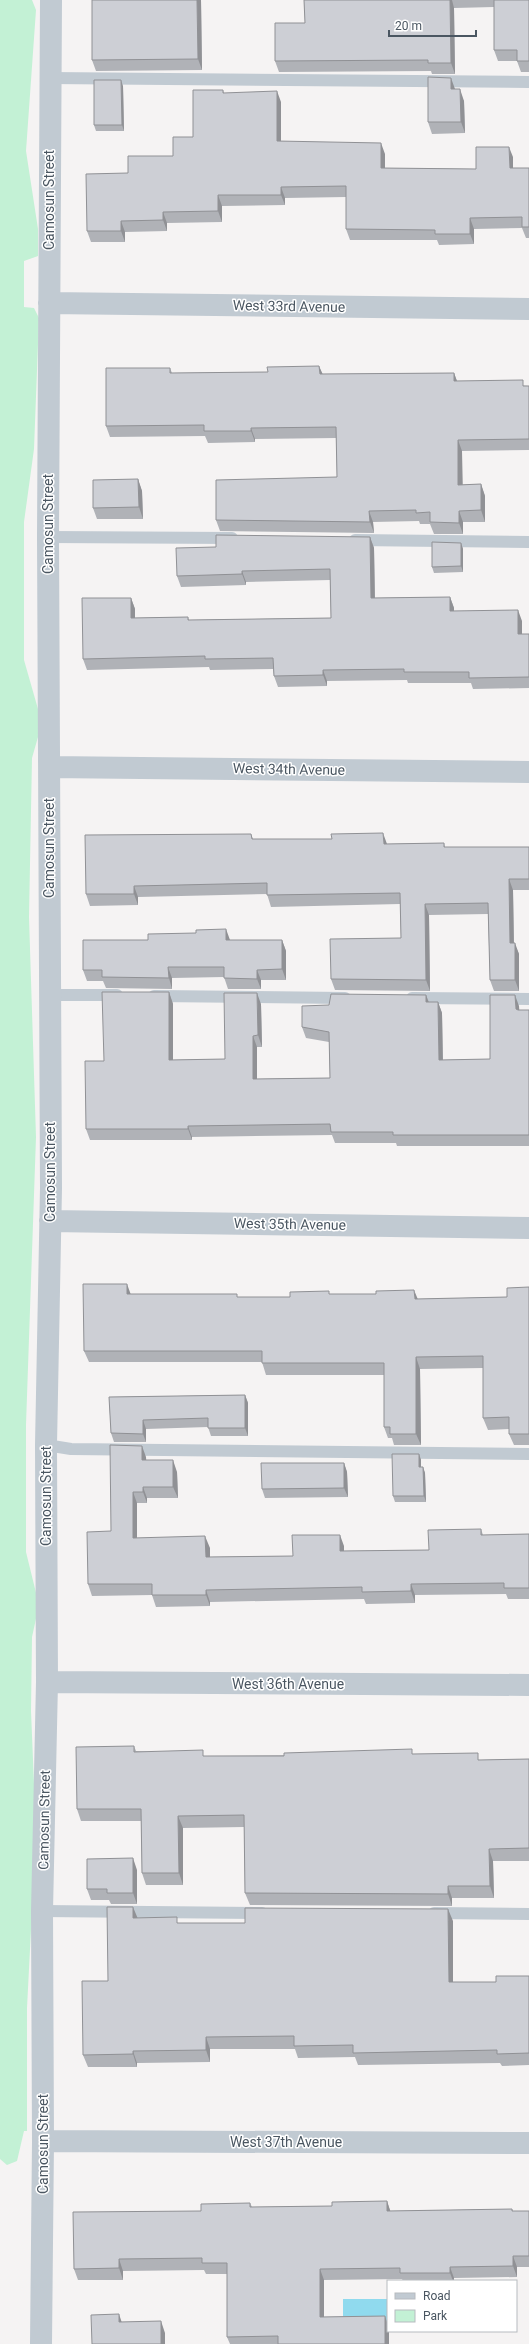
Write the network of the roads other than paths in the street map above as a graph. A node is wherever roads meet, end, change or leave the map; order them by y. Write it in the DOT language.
graph roads {
  1 [pos="51,0"];
  2 [pos="50,78"];
  3 [pos="529,82"];
  4 [pos="49,303"];
  5 [pos="529,309"];
  6 [pos="48,536"];
  7 [pos="243,538"];
  8 [pos="346,540"];
  9 [pos="529,542"];
  10 [pos="50,768"];
  11 [pos="529,772"];
  12 [pos="48,995"];
  13 [pos="129,996"];
  14 [pos="145,996"];
  15 [pos="361,998"];
  16 [pos="401,998"];
  17 [pos="529,999"];
  18 [pos="50,1221"];
  19 [pos="529,1228"];
  20 [pos="46,1445"];
  21 [pos="529,1454"];
  22 [pos="47,1682"];
  23 [pos="529,1685"];
  24 [pos="42,1911"];
  25 [pos="274,1913"];
  26 [pos="426,1913"];
  27 [pos="529,1914"];
  28 [pos="43,2141"];
  29 [pos="529,2143"];
  30 [pos="41,2344"];
  1 -- 2 [label="street, Camosun Street"];
  2 -- 3 [label="lane"];
  2 -- 4 [label="street, Camosun Street"];
  4 -- 5 [label="street, West 33rd Avenue"];
  4 -- 6 [label="street, Camosun Street"];
  6 -- 7 [label="lane"];
  6 -- 10 [label="street, Camosun Street"];
  8 -- 9 [label="lane"];
  10 -- 11 [label="street, West 34th Avenue"];
  10 -- 12 [label="street, Camosun Street"];
  12 -- 13 [label="lane"];
  12 -- 18 [label="street, Camosun Street"];
  14 -- 15 [label="lane"];
  16 -- 17 [label="lane"];
  18 -- 19 [label="street, West 35th Avenue"];
  18 -- 20 [label="street, Camosun Street"];
  20 -- 21 [label="lane"];
  20 -- 22 [label="street, Camosun Street"];
  22 -- 23 [label="street, West 36th Avenue"];
  22 -- 24 [label="street, Camosun Street"];
  24 -- 25 [label="lane"];
  24 -- 28 [label="street, Camosun Street"];
  26 -- 27 [label="lane"];
  28 -- 29 [label="street, West 37th Avenue"];
  28 -- 30 [label="street, Camosun Street"];
}
